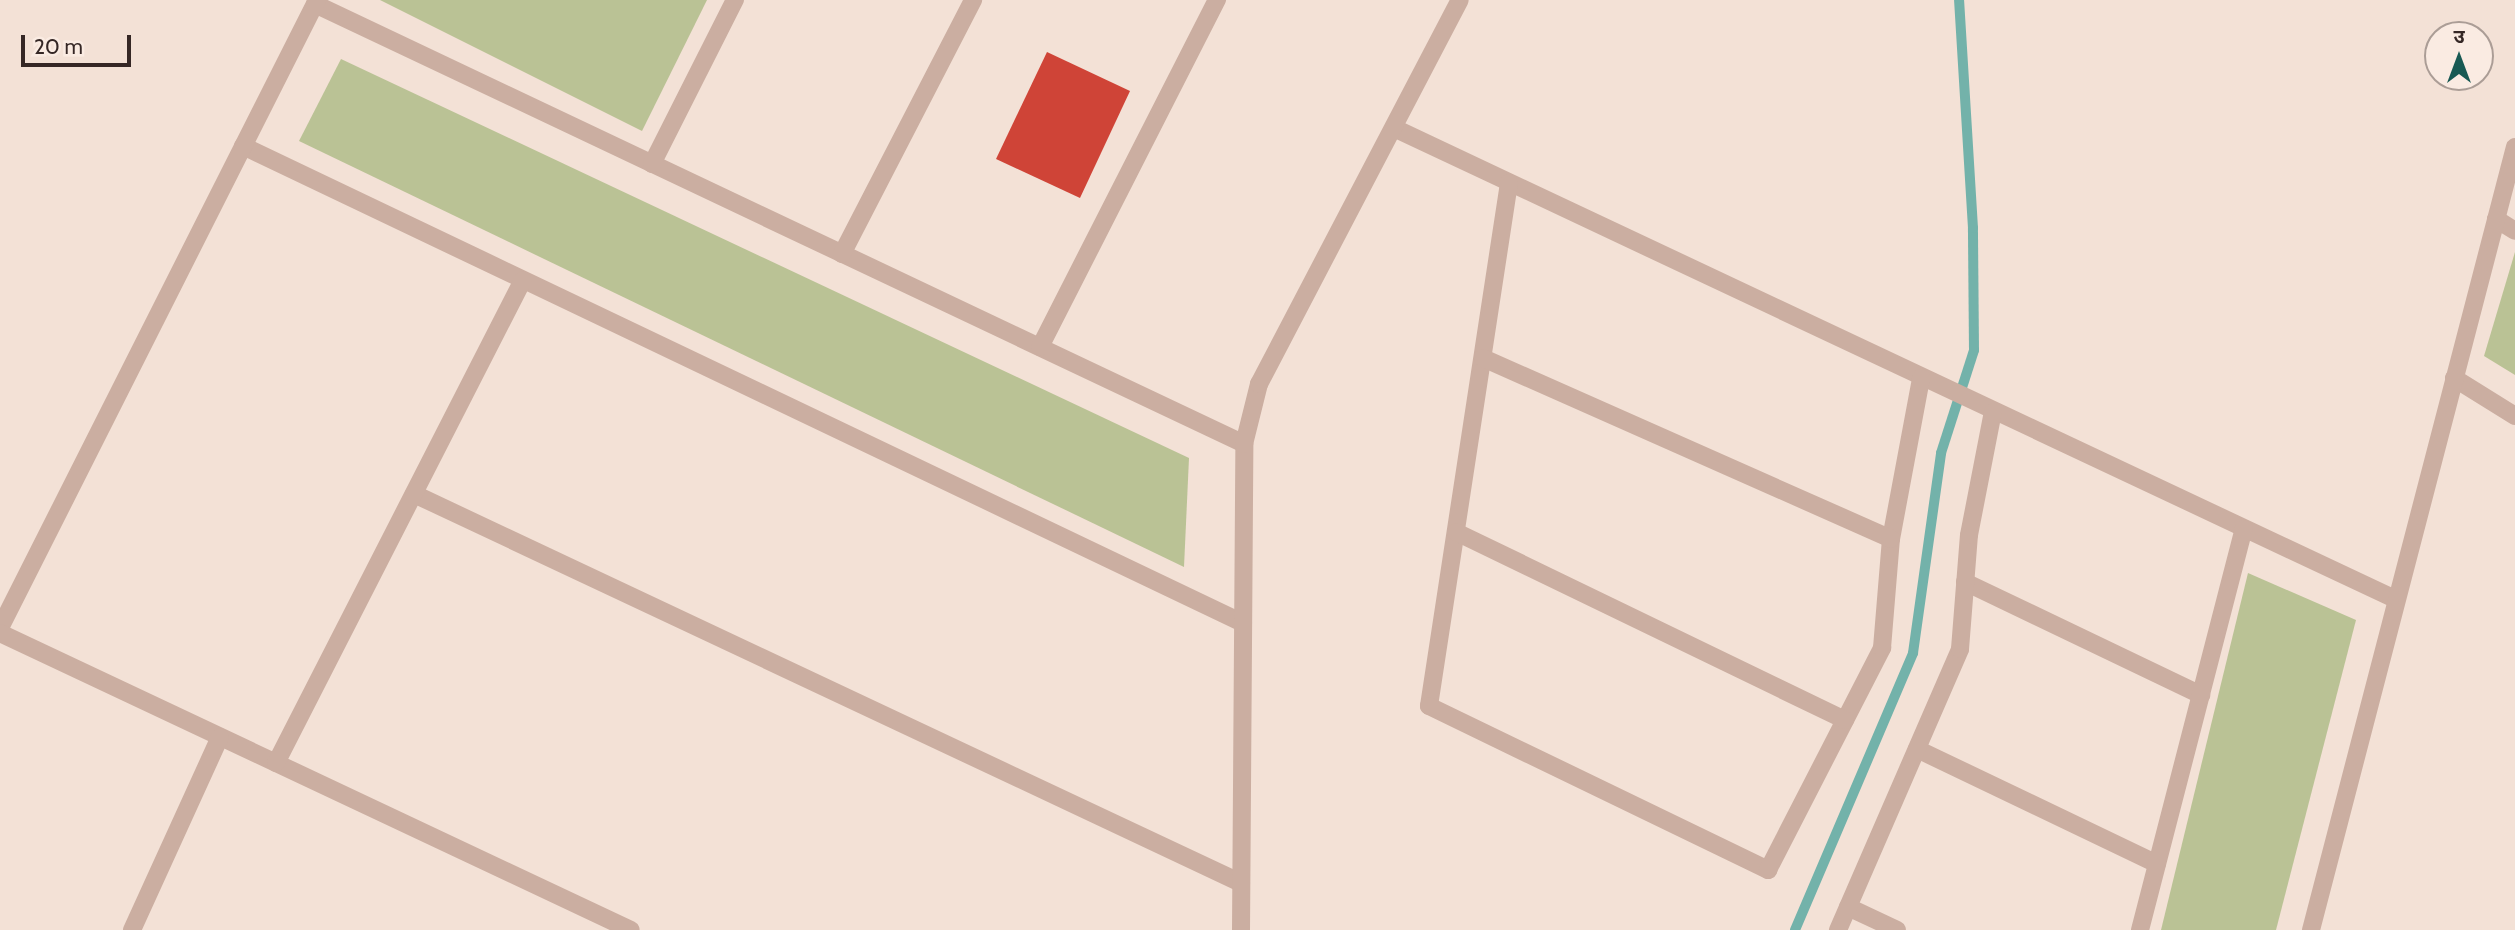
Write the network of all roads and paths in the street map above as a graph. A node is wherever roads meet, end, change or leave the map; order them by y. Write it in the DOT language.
graph roads {
  1 [pos="735,0"];
  2 [pos="973,0"];
  3 [pos="1217,0"];
  4 [pos="1460,0"];
  5 [pos="316,2"];
  6 [pos="1394,128"];
  7 [pos="243,146"];
  8 [pos="2515,147"];
  9 [pos="652,164"];
  10 [pos="1509,183"];
  11 [pos="2496,219"];
  12 [pos="2515,231"];
  13 [pos="842,254"];
  14 [pos="523,280"];
  15 [pos="1040,347"];
  16 [pos="1483,358"];
  17 [pos="1921,378"];
  18 [pos="2454,378"];
  19 [pos="1993,412"];
  20 [pos="2515,416"];
  21 [pos="1244,444"];
  22 [pos="414,494"];
  23 [pos="2244,529"];
  24 [pos="1456,532"];
  25 [pos="1891,539"];
  26 [pos="1965,582"];
  27 [pos="2395,599"];
  28 [pos="1243,622"];
  29 [pos="0,630"];
  30 [pos="2201,695"];
  31 [pos="1846,720"];
  32 [pos="220,737"];
  33 [pos="1917,749"];
  34 [pos="276,763"];
  35 [pos="2157,864"];
  36 [pos="1241,883"];
  37 [pos="1848,907"];
  38 [pos="132,930"];
  39 [pos="631,930"];
  40 [pos="1241,930"];
  41 [pos="1838,930"];
  42 [pos="1897,930"];
  43 [pos="2140,930"];
  44 [pos="2311,930"];
  1 -- 9 [label="street"];
  2 -- 13 [label="street"];
  3 -- 15 [label="street"];
  4 -- 6 [label="street"];
  5 -- 7 [label="street"];
  5 -- 9 [label="street"];
  6 -- 10 [label="street"];
  6 -- 21 [label="street"];
  7 -- 14 [label="street"];
  7 -- 29 [label="street"];
  8 -- 11 [label="street"];
  9 -- 13 [label="street"];
  10 -- 16 [label="street"];
  10 -- 17 [label="street"];
  11 -- 12 [label="street"];
  11 -- 18 [label="street"];
  13 -- 15 [label="street"];
  14 -- 22 [label="street"];
  14 -- 28 [label="street"];
  15 -- 21 [label="street"];
  16 -- 24 [label="street"];
  16 -- 25 [label="street"];
  17 -- 19 [label="street"];
  17 -- 25 [label="street"];
  18 -- 20 [label="street"];
  18 -- 27 [label="street"];
  19 -- 23 [label="street"];
  19 -- 26 [label="street"];
  21 -- 28 [label="street"];
  22 -- 34 [label="street"];
  22 -- 36 [label="street"];
  23 -- 27 [label="street"];
  23 -- 30 [label="street"];
  24 -- 31 [label="street"];
  24 -- 31 [label="street"];
  25 -- 31 [label="street"];
  26 -- 30 [label="street"];
  26 -- 33 [label="street"];
  27 -- 44 [label="street"];
  28 -- 36 [label="street"];
  29 -- 32 [label="street"];
  30 -- 35 [label="street"];
  32 -- 34 [label="street"];
  32 -- 38 [label="street"];
  33 -- 35 [label="street"];
  33 -- 37 [label="street"];
  34 -- 39 [label="street"];
  35 -- 43 [label="street"];
  36 -- 40 [label="street"];
  37 -- 41 [label="street"];
  37 -- 42 [label="street"];
}
